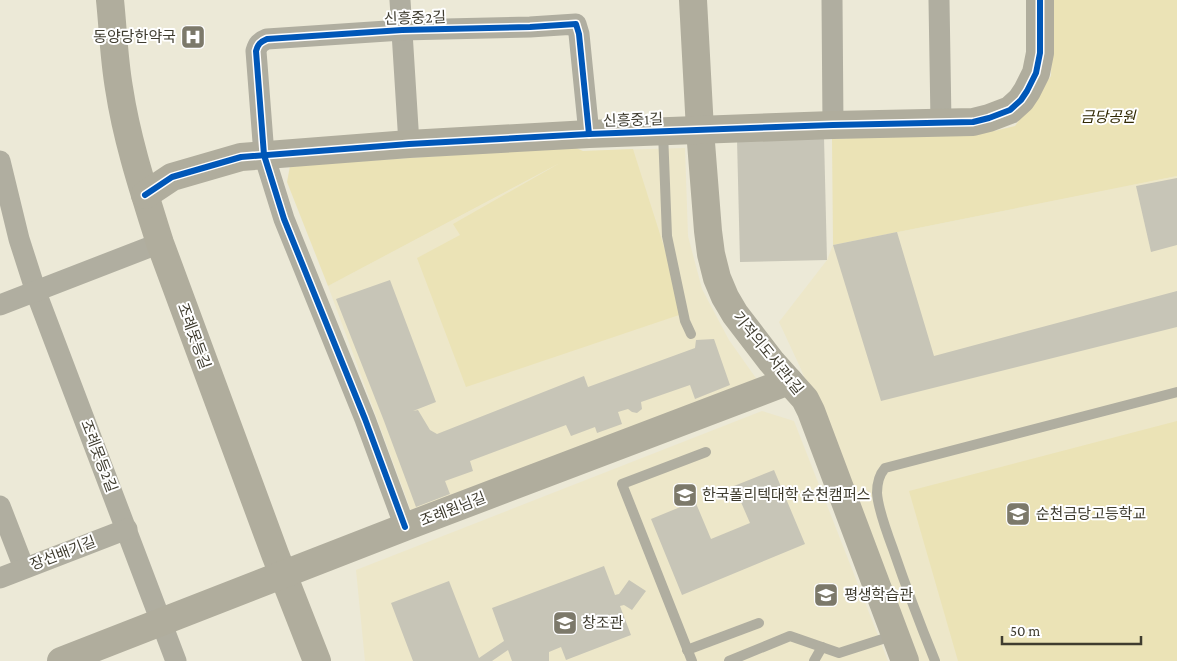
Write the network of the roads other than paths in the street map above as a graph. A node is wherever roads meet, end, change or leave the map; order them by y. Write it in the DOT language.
graph roads {
  1 [pos="110,0"];
  2 [pos="400,0"];
  3 [pos="693,0"];
  4 [pos="832,0"];
  5 [pos="939,0"];
  6 [pos="1040,0"];
  7 [pos="402,30"];
  8 [pos="942,122"];
  9 [pos="833,125"];
  10 [pos="700,130"];
  11 [pos="663,131"];
  12 [pos="590,134"];
  13 [pos="409,144"];
  14 [pos="264,156"];
  15 [pos="0,161"];
  16 [pos="144,195"];
  17 [pos="160,243"];
  18 [pos="36,291"];
  19 [pos="0,304"];
  20 [pos="691,334"];
  21 [pos="789,381"];
  22 [pos="1177,392"];
  23 [pos="706,452"];
  24 [pos="0,506"];
  25 [pos="405,527"];
  26 [pos="126,529"];
  27 [pos="24,568"];
  28 [pos="283,575"];
  29 [pos="0,578"];
  30 [pos="162,622"];
  31 [pos="759,623"];
  32 [pos="895,634"];
  33 [pos="822,647"];
  34 [pos="688,650"];
  35 [pos="61,661"];
  36 [pos="176,661"];
  37 [pos="317,661"];
  38 [pos="692,661"];
  39 [pos="729,661"];
  40 [pos="814,661"];
  41 [pos="905,661"];
  42 [pos="935,661"];
  1 -- 16 [label="street, 조례못등길"];
  2 -- 7 [label="street"];
  3 -- 10 [label="street, 기적의도서관1길"];
  4 -- 9 [label="street"];
  5 -- 8 [label="street"];
  6 -- 8 [label="street, 신흥중1길"];
  7 -- 12 [label="street, 신흥중2길"];
  7 -- 13 [label="street"];
  7 -- 14 [label="street, 신흥중2길"];
  8 -- 9 [label="street, 신흥중1길"];
  9 -- 10 [label="street, 신흥중1길"];
  10 -- 11 [label="street, 신흥중1길"];
  10 -- 21 [label="street, 기적의도서관1길"];
  11 -- 12 [label="street, 신흥중1길"];
  11 -- 20 [label="lane"];
  12 -- 13 [label="street, 신흥중1길"];
  13 -- 14 [label="street, 신흥중1길"];
  14 -- 16 [label="street, 신흥중1길"];
  14 -- 25 [label="street"];
  15 -- 18 [label="street, 조례못등2길"];
  16 -- 17 [label="street, 조례못등길"];
  17 -- 18 [label="street"];
  17 -- 28 [label="street, 조례못등길"];
  18 -- 19 [label="street"];
  18 -- 26 [label="street, 조례못등2길"];
  21 -- 25 [label="street, 조례원님길"];
  21 -- 32 [label="street, 기적의도서관1길"];
  22 -- 42 [label="lane"];
  23 -- 34 [label="lane"];
  24 -- 27 [label="street"];
  25 -- 28 [label="street, 조례원님길"];
  26 -- 27 [label="street, 장선배기길"];
  26 -- 30 [label="street, 조례못등2길"];
  27 -- 29 [label="street, 장선배기길"];
  28 -- 30 [label="street, 조례원님길"];
  28 -- 37 [label="street, 조례못등길"];
  30 -- 35 [label="street, 조례원님길"];
  30 -- 36 [label="street, 조례못등2길"];
  31 -- 34 [label="lane"];
  32 -- 33 [label="lane"];
  32 -- 41 [label="street, 기적의도서관1길"];
  33 -- 39 [label="lane"];
  33 -- 40 [label="lane"];
  34 -- 38 [label="lane"];
}
